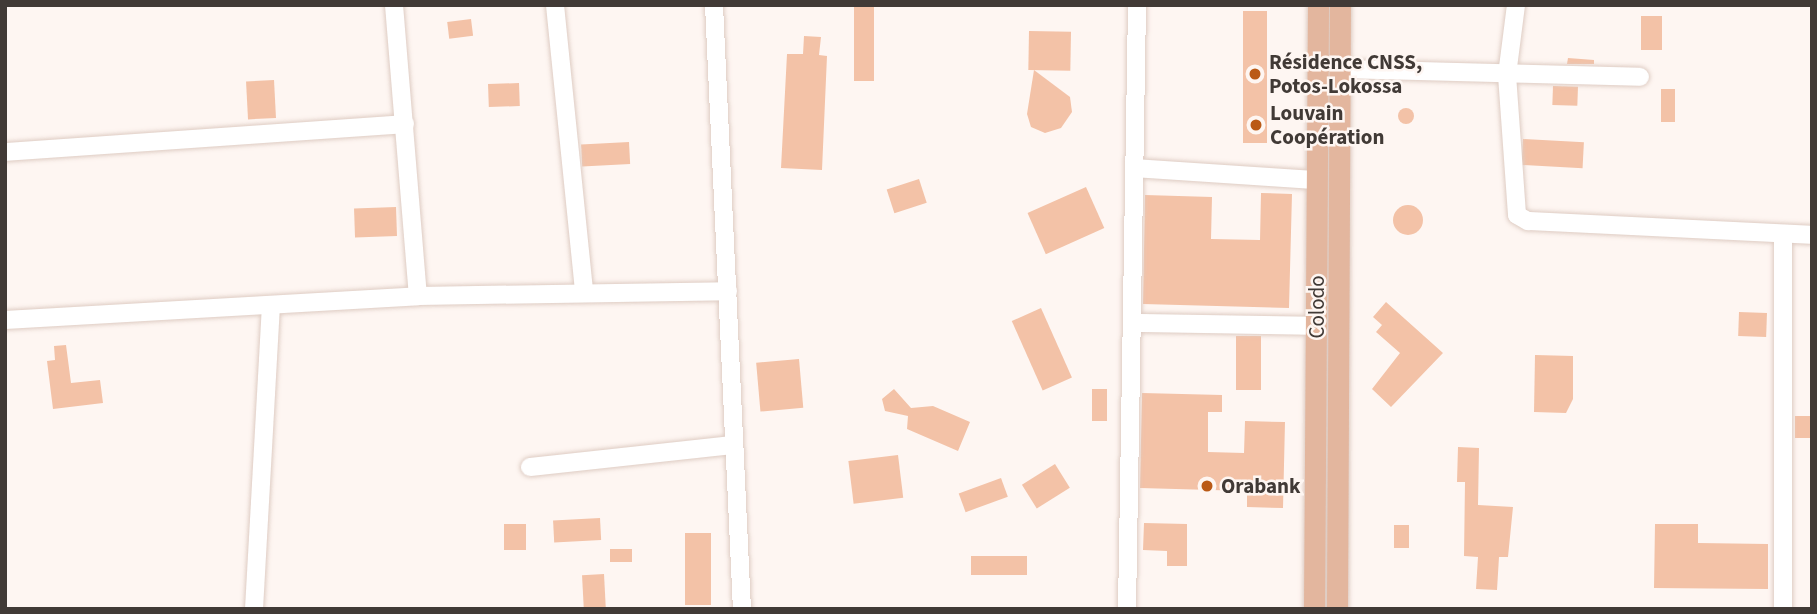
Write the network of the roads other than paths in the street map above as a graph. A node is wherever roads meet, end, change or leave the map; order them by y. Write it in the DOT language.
graph roads {
  1 [pos="394,5"];
  2 [pos="555,5"];
  3 [pos="713,5"];
  4 [pos="1137,5"];
  5 [pos="1318,5"];
  6 [pos="1340,5"];
  7 [pos="1516,5"];
  8 [pos="1341,69"];
  9 [pos="1507,75"];
  10 [pos="1640,77"];
  11 [pos="405,124"];
  12 [pos="5,152"];
  13 [pos="1135,168"];
  14 [pos="1317,180"];
  15 [pos="1783,234"];
  16 [pos="1812,235"];
  17 [pos="728,291"];
  18 [pos="584,292"];
  19 [pos="418,296"];
  20 [pos="271,306"];
  21 [pos="5,320"];
  22 [pos="1135,323"];
  23 [pos="1317,326"];
  24 [pos="733,445"];
  25 [pos="530,467"];
  26 [pos="254,609"];
  27 [pos="742,609"];
  28 [pos="1127,609"];
  29 [pos="1314,609"];
  30 [pos="1337,609"];
  31 [pos="1783,609"];
  1 -- 11 [label="street"];
  2 -- 18 [label="street"];
  3 -- 17 [label="street"];
  4 -- 13 [label="street"];
  5 -- 14 [label="main road, Colodo"];
  6 -- 8 [label="main road, Colodo"];
  7 -- 9 [label="street"];
  8 -- 9 [label="street"];
  8 -- 30 [label="main road, Colodo"];
  9 -- 10 [label="street"];
  9 -- 15 [label="street"];
  11 -- 12 [label="street"];
  11 -- 19 [label="street"];
  13 -- 14 [label="street"];
  13 -- 22 [label="street"];
  14 -- 23 [label="main road, Colodo"];
  15 -- 16 [label="street"];
  15 -- 31 [label="street"];
  17 -- 18 [label="street"];
  17 -- 24 [label="street"];
  18 -- 19 [label="street"];
  19 -- 20 [label="street"];
  20 -- 21 [label="street"];
  20 -- 26 [label="street"];
  22 -- 23 [label="street"];
  22 -- 28 [label="street"];
  23 -- 29 [label="main road, Colodo"];
  24 -- 25 [label="street"];
  24 -- 27 [label="street"];
}
